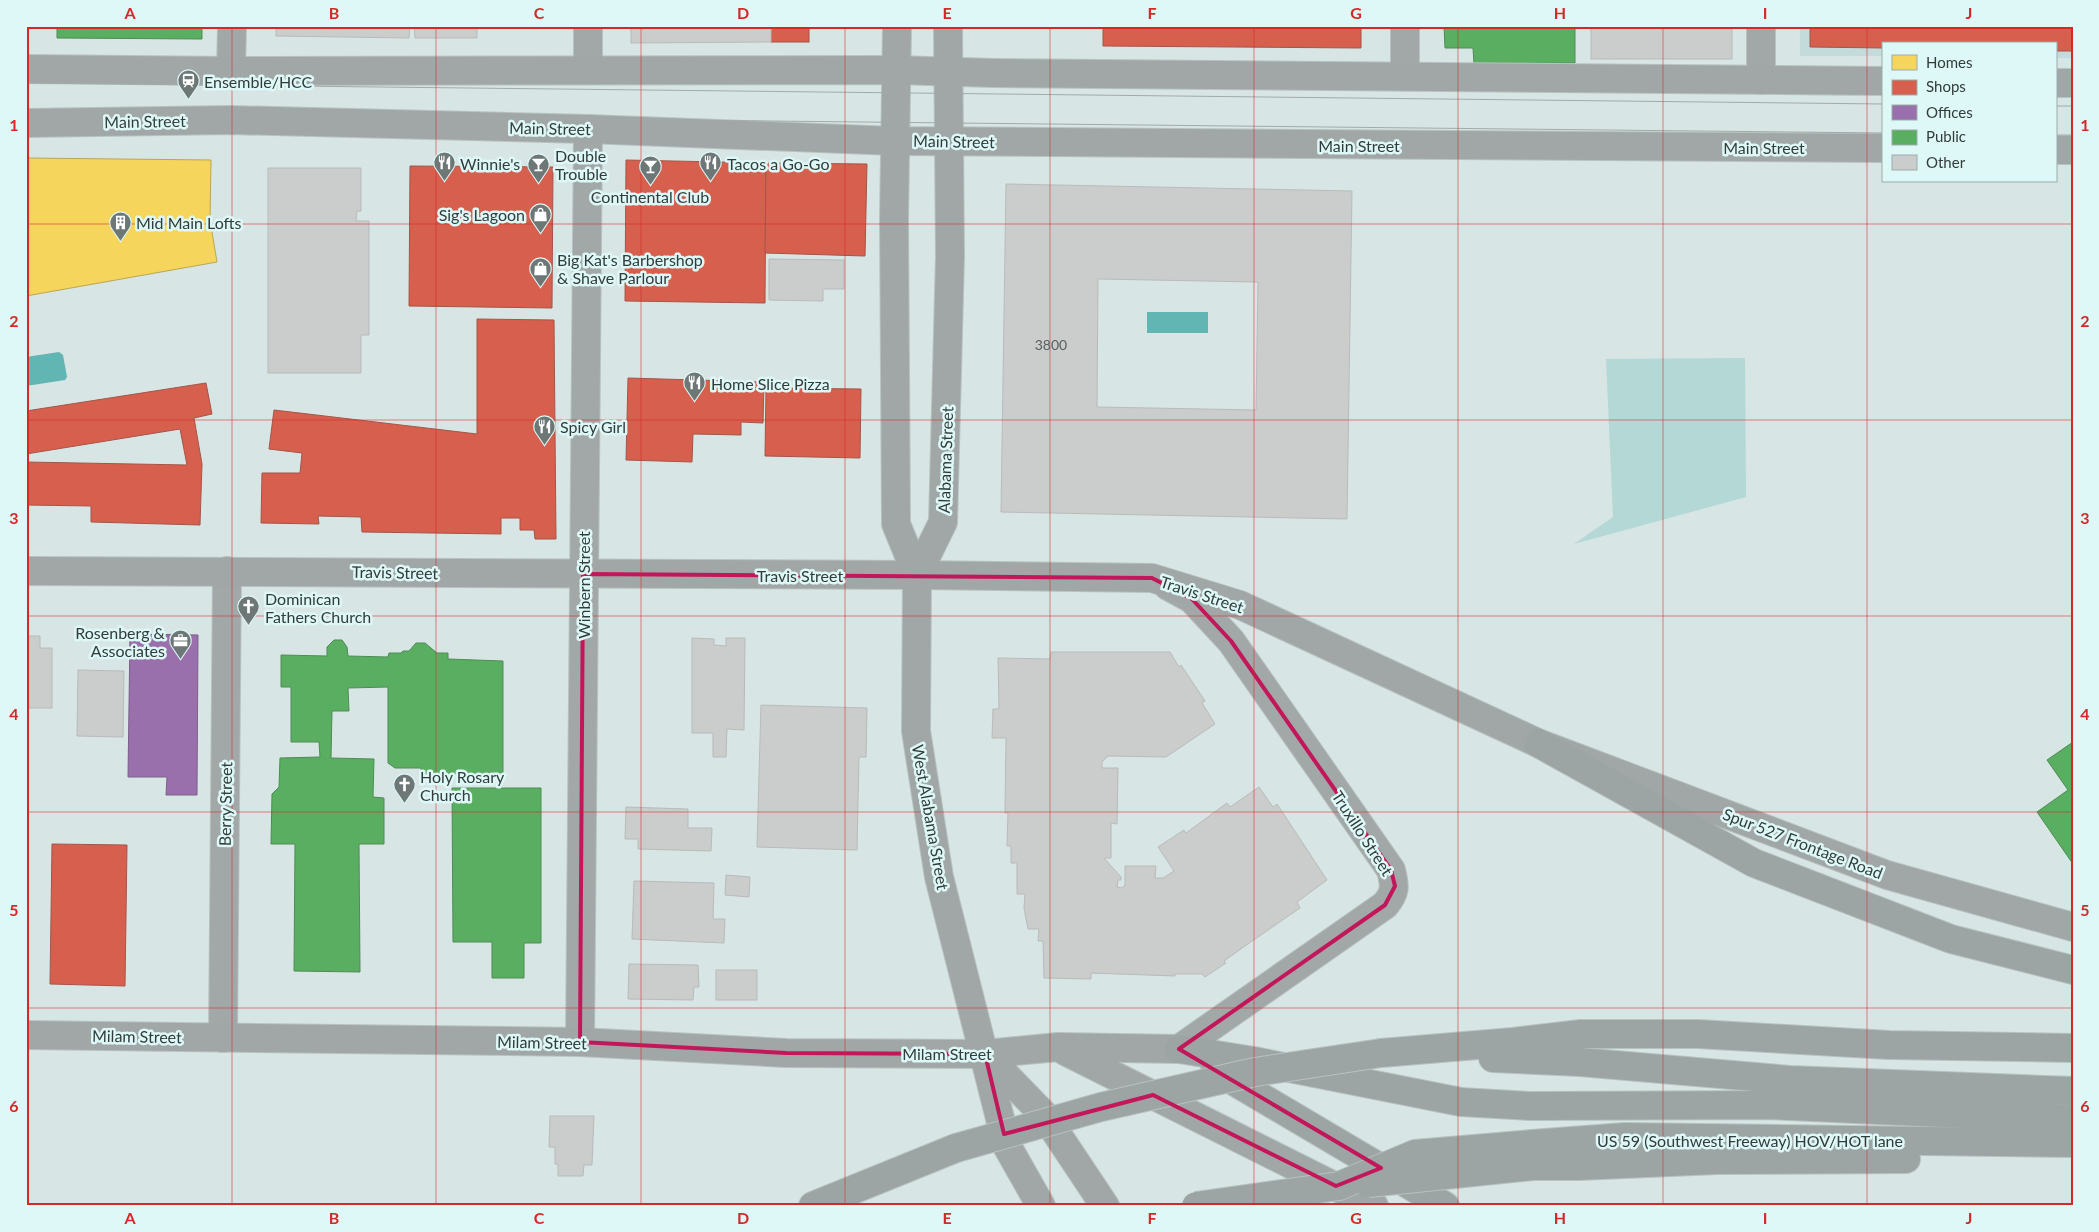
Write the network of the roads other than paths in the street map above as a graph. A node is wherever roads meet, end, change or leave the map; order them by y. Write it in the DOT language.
graph roads {
  1 [pos="232,26"];
  2 [pos="588,26"];
  3 [pos="897,26"];
  4 [pos="948,26"];
  5 [pos="1406,26"];
  6 [pos="1761,26"];
  7 [pos="26,69"];
  8 [pos="588,69"];
  9 [pos="896,70"];
  10 [pos="231,71"];
  11 [pos="947,72"];
  12 [pos="1405,76"];
  13 [pos="1761,80"];
  14 [pos="1882,81"];
  15 [pos="2056,83"];
  16 [pos="2073,83"];
  17 [pos="26,123"];
  18 [pos="588,129"];
  19 [pos="895,140"];
  20 [pos="949,141"];
  21 [pos="1882,148"];
  22 [pos="2056,150"];
  23 [pos="2073,150"];
  24 [pos="26,571"];
  25 [pos="227,571"];
  26 [pos="583,574"];
  27 [pos="917,574"];
  28 [pos="1152,578"];
  29 [pos="1538,743"];
  30 [pos="2073,927"];
  31 [pos="2073,970"];
  32 [pos="26,1034"];
  33 [pos="223,1038"];
  34 [pos="580,1042"];
  35 [pos="1058,1047"];
  36 [pos="2073,1048"];
  37 [pos="1179,1049"];
  38 [pos="1381,1052"];
  39 [pos="985,1054"];
  40 [pos="2073,1091"];
  41 [pos="2073,1119"];
  42 [pos="2073,1144"];
  43 [pos="1532,1155"];
  44 [pos="2073,1160"];
  45 [pos="1339,1195"];
  46 [pos="813,1206"];
  47 [pos="1041,1206"];
  48 [pos="1105,1206"];
  49 [pos="1196,1206"];
  50 [pos="1374,1206"];
  51 [pos="1445,1206"];
  1 -- 10 [label="street"];
  2 -- 8 [label="street"];
  3 -- 9 [label="main road"];
  4 -- 11 [label="main road, Alabama Street"];
  5 -- 12 [label="street"];
  6 -- 13 [label="street"];
  7 -- 10 [label="main road"];
  8 -- 9 [label="main road"];
  8 -- 10 [label="main road"];
  9 -- 11 [label="main road"];
  9 -- 19 [label="main road"];
  11 -- 12 [label="main road"];
  11 -- 20 [label="main road, Alabama Street"];
  12 -- 13 [label="main road"];
  13 -- 14 [label="main road"];
  15 -- 16 [label="main road"];
  17 -- 18 [label="main road, Main Street"];
  18 -- 19 [label="main road, Main Street"];
  18 -- 26 [label="street, Winbern Street"];
  19 -- 20 [label="main road, Main Street"];
  19 -- 27 [label="main road"];
  20 -- 21 [label="main road, Main Street"];
  20 -- 27 [label="main road, Alabama Street"];
  22 -- 23 [label="main road"];
  24 -- 25 [label="main road, Travis Street"];
  25 -- 26 [label="main road, Travis Street"];
  25 -- 33 [label="street, Berry Street"];
  26 -- 27 [label="main road, Travis Street"];
  26 -- 34 [label="street, Winbern Street"];
  27 -- 28 [label="main road, Travis Street"];
  27 -- 39 [label="main road, West Alabama Street"];
  28 -- 29 [label="main road, Travis Street"];
  28 -- 37 [label="street, Truxillo Street"];
  29 -- 30 [label="main road, Spur 527 Frontage Road"];
  29 -- 31 [label="highway"];
  32 -- 33 [label="main road, Milam Street"];
  33 -- 34 [label="main road, Milam Street"];
  34 -- 39 [label="main road, Milam Street"];
  35 -- 37 [label="main road, Milam Street"];
  35 -- 39 [label="main road, Milam Street"];
  35 -- 45 [label="main road"];
  36 -- 38 [label="highway"];
  37 -- 41 [label="highway"];
  37 -- 51 [label="highway"];
  38 -- 40 [label="highway"];
  38 -- 46 [label="highway, bridge"];
  39 -- 47 [label="main road, West Alabama Street"];
  39 -- 48 [label="main road, West Alabama Street"];
  42 -- 43 [label="highway, US 59 (Southwest Freeway) HOV/HOT lane"];
  43 -- 44 [label="highway"];
  43 -- 45 [label="highway, US 59 (Southwest Freeway) HOV/HOT lane, bridge"];
  45 -- 49 [label="highway, US 59 (Southwest Freeway) HOV/HOT lane, bridge"];
  45 -- 50 [label="main road"];
}
